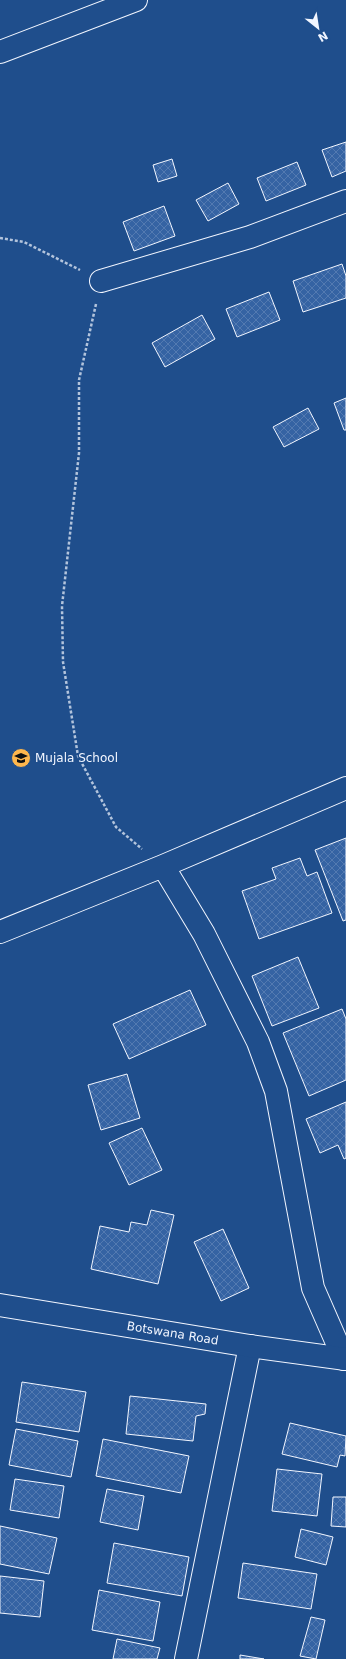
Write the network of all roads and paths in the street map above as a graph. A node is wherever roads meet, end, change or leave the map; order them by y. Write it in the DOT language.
graph roads {
  1 [pos="136,0"];
  2 [pos="0,52"];
  3 [pos="346,201"];
  4 [pos="0,238"];
  5 [pos="101,281"];
  6 [pos="346,788"];
  7 [pos="163,866"];
  8 [pos="0,932"];
  9 [pos="0,1305"];
  10 [pos="250,1346"];
  11 [pos="345,1359"];
  12 [pos="186,1659"];
  1 -- 2 [label="street"];
  3 -- 5 [label="street"];
  4 -- 5 [label="path"];
  5 -- 7 [label="path"];
  6 -- 7 [label="street"];
  7 -- 8 [label="street"];
  7 -- 11 [label="street"];
  9 -- 10 [label="street, Botswana Road"];
  10 -- 11 [label="street, Botswana Road"];
  10 -- 12 [label="street"];
}
